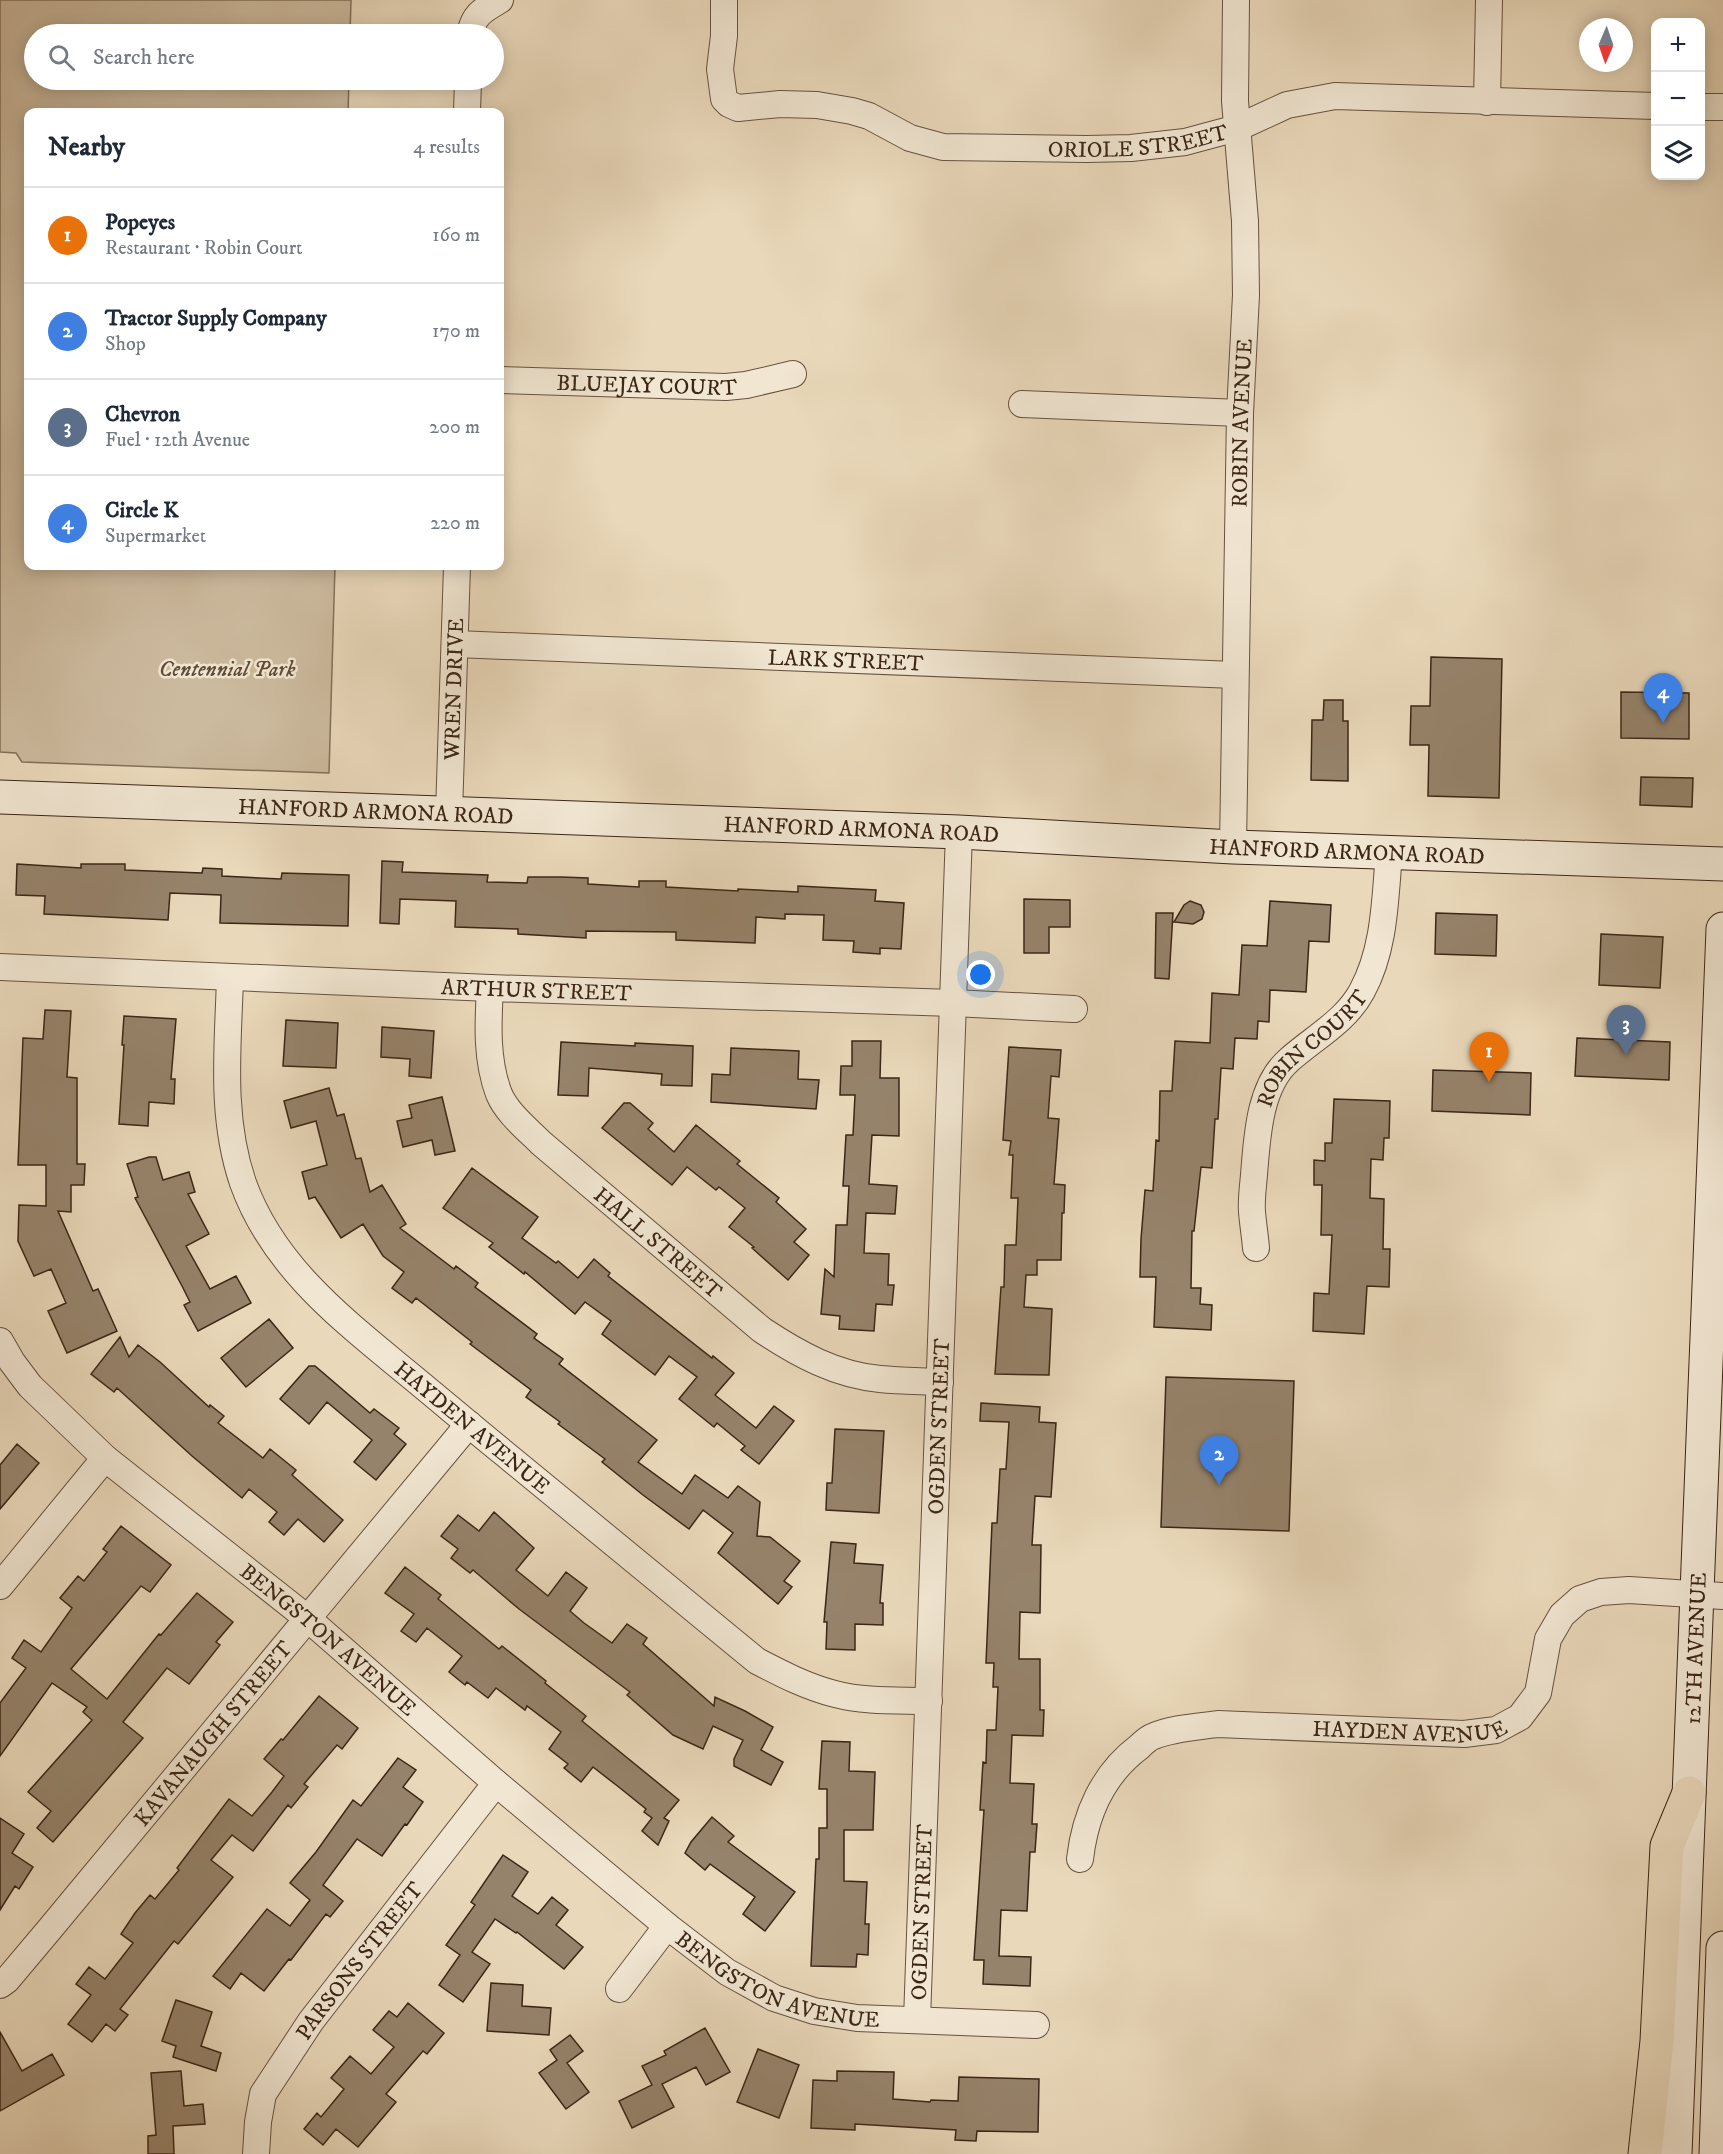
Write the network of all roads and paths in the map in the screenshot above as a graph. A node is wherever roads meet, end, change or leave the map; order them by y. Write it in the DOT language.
graph roads {
  1 [pos="500,0"];
  2 [pos="724,0"];
  3 [pos="1236,0"];
  4 [pos="1489,0"];
  5 [pos="472,24"];
  6 [pos="468,90"];
  7 [pos="1487,102"];
  8 [pos="1651,106"];
  9 [pos="1705,107"];
  10 [pos="1723,107"];
  11 [pos="467,108"];
  12 [pos="1237,128"];
  13 [pos="793,374"];
  14 [pos="504,380"];
  15 [pos="1023,404"];
  16 [pos="1240,413"];
  17 [pos="457,570"];
  18 [pos="456,644"];
  19 [pos="1235,675"];
  20 [pos="0,797"];
  21 [pos="449,813"];
  22 [pos="959,832"];
  23 [pos="1233,847"];
  24 [pos="1389,853"];
  25 [pos="1723,864"];
  26 [pos="1723,929"];
  27 [pos="0,968"];
  28 [pos="230,978"];
  29 [pos="490,988"];
  30 [pos="953,1003"];
  31 [pos="1074,1009"];
  32 [pos="1256,1248"];
  33 [pos="0,1341"];
  34 [pos="940,1382"];
  35 [pos="469,1424"];
  36 [pos="105,1458"];
  37 [pos="0,1586"];
  38 [pos="1709,1595"];
  39 [pos="307,1618"];
  40 [pos="929,1701"];
  41 [pos="496,1783"];
  42 [pos="1689,1793"];
  43 [pos="1080,1859"];
  44 [pos="668,1926"];
  45 [pos="1723,1948"];
  46 [pos="0,1985"];
  47 [pos="619,1989"];
  48 [pos="917,2020"];
  49 [pos="1036,2025"];
  50 [pos="256,2154"];
  51 [pos="1645,2154"];
  52 [pos="1675,2154"];
  53 [pos="1716,2154"];
  1 -- 5 [label="street"];
  2 -- 12 [label="street, ORIOLE STREET"];
  3 -- 12 [label="street, ROBIN AVENUE"];
  4 -- 7 [label="street"];
  6 -- 11 [label="street"];
  7 -- 8 [label="street, ORIOLE STREET"];
  7 -- 12 [label="street, ORIOLE STREET"];
  9 -- 10 [label="street"];
  12 -- 16 [label="street, ROBIN AVENUE"];
  13 -- 14 [label="street, BLUEJAY COURT"];
  15 -- 16 [label="street"];
  16 -- 19 [label="street, ROBIN AVENUE"];
  17 -- 18 [label="street, WREN DRIVE"];
  18 -- 19 [label="street, LARK STREET"];
  18 -- 21 [label="street, WREN DRIVE"];
  19 -- 23 [label="street, ROBIN AVENUE"];
  20 -- 21 [label="main road, HANFORD ARMONA ROAD"];
  21 -- 22 [label="main road, HANFORD ARMONA ROAD"];
  22 -- 23 [label="main road, HANFORD ARMONA ROAD"];
  22 -- 30 [label="street, OGDEN STREET"];
  23 -- 24 [label="main road, HANFORD ARMONA ROAD"];
  24 -- 25 [label="main road, HANFORD ARMONA ROAD"];
  24 -- 32 [label="street, ROBIN COURT"];
  26 -- 38 [label="main road, 12TH AVENUE"];
  27 -- 28 [label="street, ARTHUR STREET"];
  28 -- 29 [label="street, ARTHUR STREET"];
  28 -- 35 [label="street, HAYDEN AVENUE"];
  29 -- 30 [label="street, ARTHUR STREET"];
  29 -- 34 [label="street, HALL STREET"];
  30 -- 31 [label="street, ARTHUR STREET"];
  30 -- 34 [label="street, OGDEN STREET"];
  33 -- 36 [label="street, BENGSTON AVENUE"];
  34 -- 40 [label="street, OGDEN STREET"];
  35 -- 39 [label="street, KAVANAUGH STREET"];
  35 -- 40 [label="street, HAYDEN AVENUE"];
  36 -- 37 [label="street"];
  36 -- 39 [label="street, BENGSTON AVENUE"];
  38 -- 42 [label="main road, 12TH AVENUE"];
  38 -- 43 [label="street, HAYDEN AVENUE"];
  39 -- 41 [label="street, BENGSTON AVENUE"];
  39 -- 46 [label="street, KAVANAUGH STREET"];
  40 -- 48 [label="street, OGDEN STREET"];
  41 -- 44 [label="street, BENGSTON AVENUE"];
  41 -- 50 [label="street, PARSONS STREET"];
  42 -- 51 [label="highway"];
  42 -- 52 [label="main road, 12TH AVENUE"];
  44 -- 47 [label="street, BENGSTON AVENUE"];
  44 -- 48 [label="street, BENGSTON AVENUE"];
  45 -- 53 [label="main road"];
  48 -- 49 [label="street, BENGSTON AVENUE"];
}
